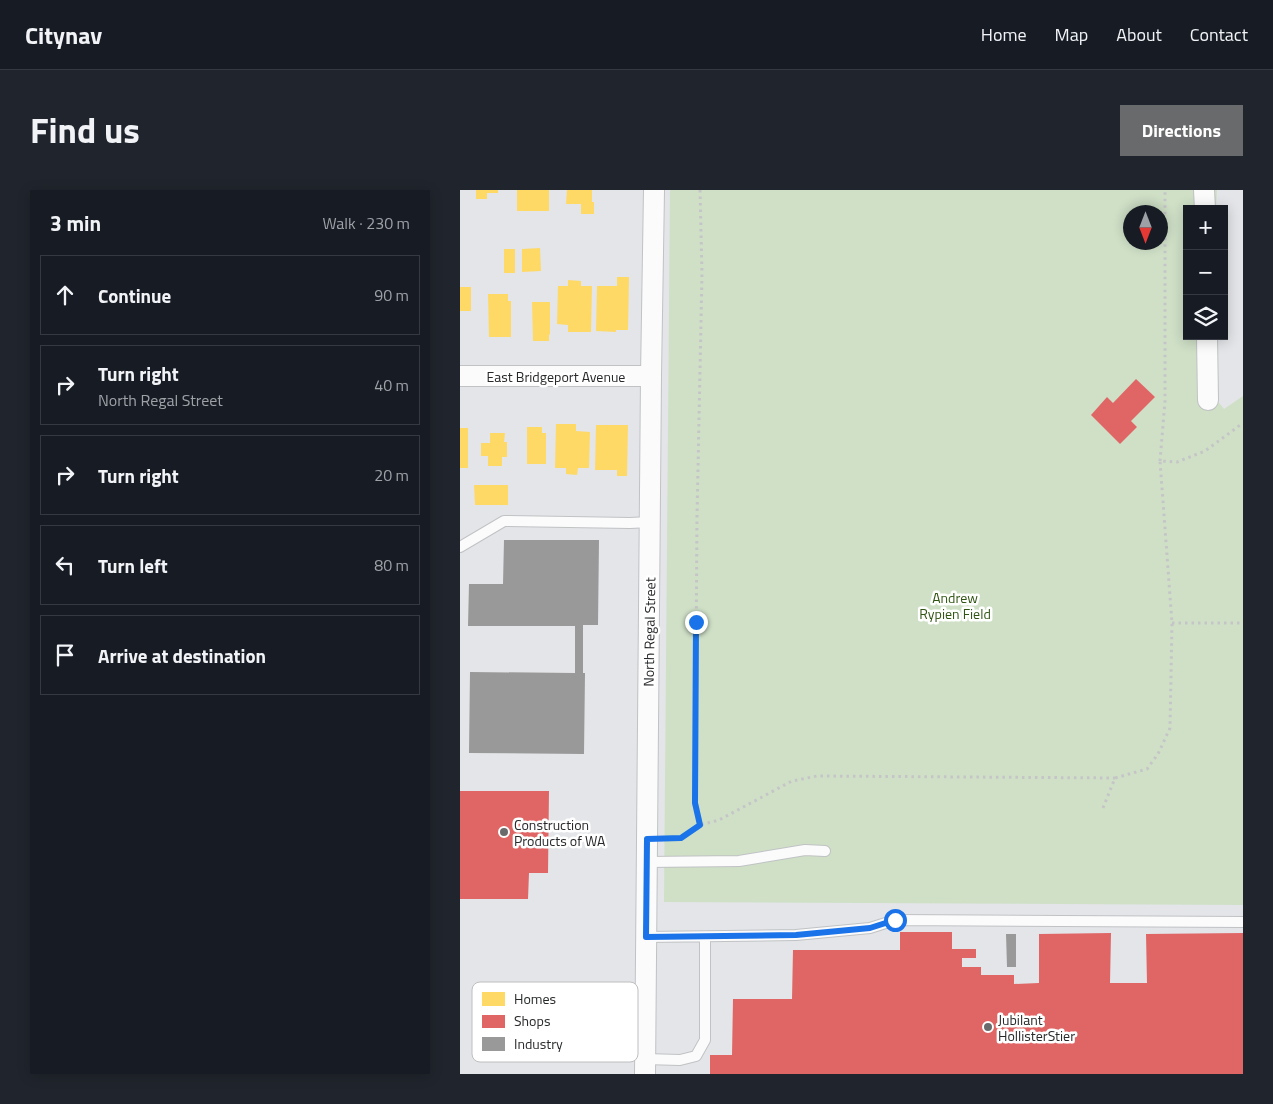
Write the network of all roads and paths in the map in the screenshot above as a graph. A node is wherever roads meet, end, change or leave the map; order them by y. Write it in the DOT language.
graph roads {
  1 [pos="654,190"];
  2 [pos="700,190"];
  3 [pos="1165,190"];
  4 [pos="1204,190"];
  5 [pos="1205,205"];
  6 [pos="1207,340"];
  7 [pos="460,376"];
  8 [pos="651,376"];
  9 [pos="1208,400"];
  10 [pos="1243,423"];
  11 [pos="1160,461"];
  12 [pos="650,522"];
  13 [pos="460,547"];
  14 [pos="1172,623"];
  15 [pos="1243,623"];
  16 [pos="1115,778"];
  17 [pos="1103,808"];
  18 [pos="700,825"];
  19 [pos="647,839"];
  20 [pos="825,850"];
  21 [pos="647,862"];
  22 [pos="1243,922"];
  23 [pos="646,937"];
  24 [pos="705,937"];
  25 [pos="645,1067"];
  1 -- 8 [label="street, North Regal Street"];
  2 -- 18 [label="path"];
  3 -- 11 [label="path"];
  4 -- 5 [label="street"];
  6 -- 9 [label="street"];
  7 -- 8 [label="street, East Bridgeport Avenue"];
  8 -- 12 [label="street, North Regal Street"];
  10 -- 11 [label="path"];
  11 -- 14 [label="path"];
  12 -- 13 [label="lane"];
  12 -- 19 [label="street, North Regal Street"];
  14 -- 15 [label="path"];
  14 -- 16 [label="path"];
  16 -- 17 [label="path"];
  16 -- 18 [label="path"];
  18 -- 19 [label="path"];
  19 -- 21 [label="street, North Regal Street"];
  20 -- 21 [label="lane"];
  21 -- 23 [label="street, North Regal Street"];
  22 -- 24 [label="lane"];
  23 -- 24 [label="lane"];
  23 -- 25 [label="street, North Regal Street"];
  24 -- 25 [label="lane"];
}
